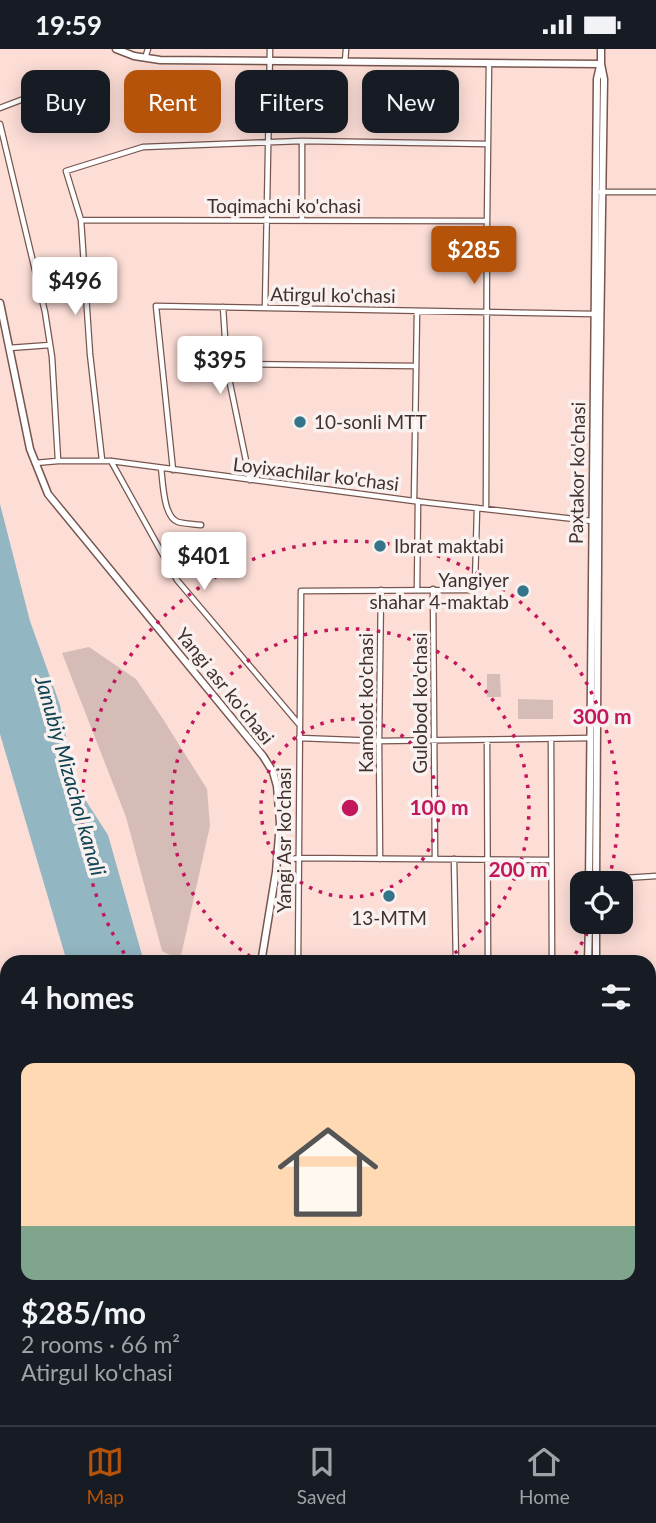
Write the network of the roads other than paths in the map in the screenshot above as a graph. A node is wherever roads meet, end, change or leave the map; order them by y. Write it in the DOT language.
graph roads {
  1 [pos="116,49"];
  2 [pos="148,49"];
  3 [pos="270,49"];
  4 [pos="346,49"];
  5 [pos="601,49"];
  6 [pos="145,58"];
  7 [pos="270,61"];
  8 [pos="345,62"];
  9 [pos="489,64"];
  10 [pos="601,64"];
  11 [pos="21,100"];
  12 [pos="0,108"];
  13 [pos="0,124"];
  14 [pos="268,141"];
  15 [pos="302,141"];
  16 [pos="488,144"];
  17 [pos="601,192"];
  18 [pos="656,192"];
  19 [pos="267,219"];
  20 [pos="81,220"];
  21 [pos="302,220"];
  22 [pos="487,221"];
  23 [pos="0,303"];
  24 [pos="223,307"];
  25 [pos="265,308"];
  26 [pos="417,311"];
  27 [pos="486,312"];
  28 [pos="594,314"];
  29 [pos="50,345"];
  30 [pos="9,348"];
  31 [pos="227,364"];
  32 [pos="416,366"];
  33 [pos="102,460"];
  34 [pos="58,461"];
  35 [pos="111,461"];
  36 [pos="36,463"];
  37 [pos="161,468"];
  38 [pos="173,470"];
  39 [pos="250,480"];
  40 [pos="416,501"];
  41 [pos="477,508"];
  42 [pos="486,509"];
  43 [pos="592,521"];
  44 [pos="201,525"];
  45 [pos="417,589"];
  46 [pos="433,589"];
  47 [pos="380,590"];
  48 [pos="299,724"];
  49 [pos="299,738"];
  50 [pos="591,738"];
  51 [pos="551,739"];
  52 [pos="434,740"];
  53 [pos="487,740"];
  54 [pos="379,741"];
  55 [pos="299,858"];
  56 [pos="380,859"];
  57 [pos="435,859"];
  58 [pos="454,859"];
  59 [pos="488,859"];
  60 [pos="551,860"];
  61 [pos="277,862"];
  62 [pos="593,871"];
  63 [pos="593,871"];
  64 [pos="656,876"];
  65 [pos="633,878"];
  66 [pos="589,934"];
  67 [pos="596,934"];
  68 [pos="262,955"];
  69 [pos="298,955"];
  70 [pos="456,955"];
  71 [pos="488,955"];
  72 [pos="552,955"];
  73 [pos="588,955"];
  74 [pos="596,955"];
  1 -- 6 [label="main road"];
  2 -- 6 [label="street"];
  3 -- 7 [label="street"];
  4 -- 8 [label="street"];
  5 -- 10 [label="main road, Paxtakor ko'chasi"];
  6 -- 7 [label="main road"];
  7 -- 8 [label="main road"];
  7 -- 14 [label="street"];
  8 -- 9 [label="main road"];
  9 -- 10 [label="main road"];
  9 -- 16 [label="street"];
  10 -- 17 [label="main road, Paxtakor ko'chasi"];
  10 -- 28 [label="main road, Paxtakor ko'chasi"];
  11 -- 12 [label="street"];
  13 -- 29 [label="street"];
  14 -- 15 [label="street"];
  14 -- 19 [label="street"];
  14 -- 20 [label="street"];
  15 -- 16 [label="street"];
  15 -- 21 [label="street"];
  16 -- 22 [label="street"];
  17 -- 18 [label="street"];
  17 -- 62 [label="main road, Paxtakor ko'chasi"];
  19 -- 20 [label="street, Toqimachi ko'chasi"];
  19 -- 21 [label="street, Toqimachi ko'chasi"];
  19 -- 25 [label="street"];
  20 -- 33 [label="street"];
  21 -- 22 [label="street, Toqimachi ko'chasi"];
  22 -- 27 [label="street"];
  23 -- 30 [label="main road, Yangi asr ko'chasi"];
  24 -- 25 [label="street, Atirgul ko'chasi"];
  24 -- 31 [label="street"];
  24 -- 38 [label="street, Atirgul ko'chasi"];
  25 -- 26 [label="street, Atirgul ko'chasi"];
  26 -- 27 [label="street, Atirgul ko'chasi"];
  26 -- 32 [label="street"];
  27 -- 28 [label="street, Atirgul ko'chasi"];
  27 -- 42 [label="street"];
  28 -- 43 [label="main road, Paxtakor ko'chasi"];
  29 -- 30 [label="street"];
  29 -- 34 [label="street"];
  30 -- 36 [label="main road, Yangi asr ko'chasi"];
  31 -- 32 [label="street"];
  31 -- 39 [label="street"];
  32 -- 40 [label="street"];
  33 -- 34 [label="street, Loyixachilar ko'chasi"];
  33 -- 35 [label="street, Loyixachilar ko'chasi"];
  34 -- 36 [label="street, Loyixachilar ko'chasi"];
  35 -- 37 [label="street, Loyixachilar ko'chasi"];
  35 -- 48 [label="street"];
  36 -- 61 [label="main road, Yangi asr ko'chasi"];
  37 -- 38 [label="street, Loyixachilar ko'chasi"];
  37 -- 44 [label="street"];
  38 -- 39 [label="street, Loyixachilar ko'chasi"];
  39 -- 40 [label="street, Loyixachilar ko'chasi"];
  40 -- 41 [label="street, Loyixachilar ko'chasi"];
  40 -- 45 [label="street"];
  41 -- 42 [label="street, Loyixachilar ko'chasi"];
  41 -- 46 [label="street"];
  42 -- 43 [label="street, Loyixachilar ko'chasi"];
  43 -- 50 [label="main road, Paxtakor ko'chasi"];
  45 -- 46 [label="street"];
  45 -- 47 [label="street"];
  46 -- 52 [label="street, Gulobod ko'chasi"];
  47 -- 48 [label="street, Yangi Asr ko'chasi"];
  47 -- 54 [label="street, Kamolot ko'chasi"];
  48 -- 49 [label="street, Yangi Asr ko'chasi"];
  49 -- 54 [label="street"];
  49 -- 55 [label="street, Yangi Asr ko'chasi"];
  50 -- 51 [label="street"];
  50 -- 63 [label="main road, Paxtakor ko'chasi"];
  51 -- 53 [label="street"];
  51 -- 60 [label="street"];
  52 -- 53 [label="street"];
  52 -- 54 [label="street"];
  52 -- 57 [label="street, Gulobod ko'chasi"];
  53 -- 59 [label="street"];
  54 -- 56 [label="street, Kamolot ko'chasi"];
  55 -- 56 [label="street"];
  55 -- 61 [label="street"];
  55 -- 69 [label="street, Yangi Asr ko'chasi"];
  56 -- 57 [label="street"];
  57 -- 58 [label="street"];
  58 -- 59 [label="street"];
  58 -- 70 [label="street"];
  59 -- 60 [label="street"];
  59 -- 71 [label="street"];
  60 -- 72 [label="street"];
  61 -- 68 [label="main road, Yangi asr ko'chasi"];
  64 -- 65 [label="street"];
  66 -- 73 [label="main road"];
  67 -- 74 [label="main road"];
}
